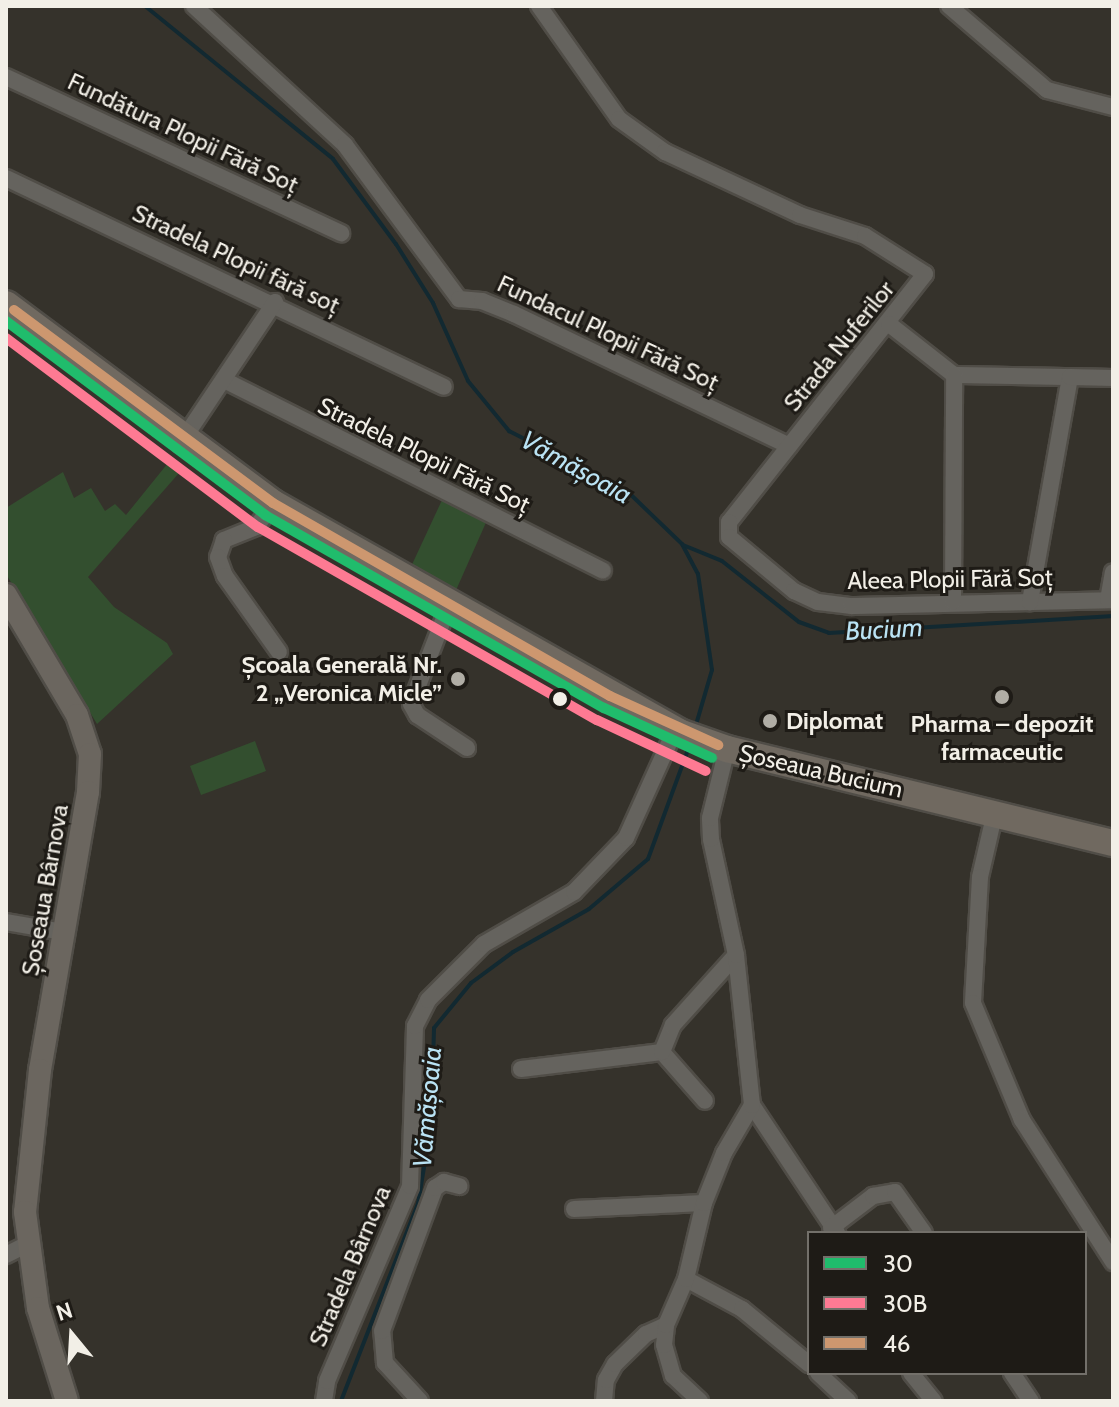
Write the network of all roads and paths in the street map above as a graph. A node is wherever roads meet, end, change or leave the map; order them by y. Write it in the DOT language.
graph roads {
  1 [pos="194,6"];
  2 [pos="539,6"];
  3 [pos="949,6"];
  4 [pos="6,77"];
  5 [pos="1113,107"];
  6 [pos="6,178"];
  7 [pos="341,233"];
  8 [pos="275,302"];
  9 [pos="6,304"];
  10 [pos="6,321"];
  11 [pos="889,324"];
  12 [pos="954,375"];
  13 [pos="1070,377"];
  14 [pos="1113,378"];
  15 [pos="224,380"];
  16 [pos="444,387"];
  17 [pos="182,442"];
  18 [pos="789,446"];
  19 [pos="265,515"];
  20 [pos="729,522"];
  21 [pos="603,571"];
  22 [pos="1113,572"];
  23 [pos="6,595"];
  24 [pos="1111,600"];
  25 [pos="953,602"];
  26 [pos="1030,602"];
  27 [pos="444,618"];
  28 [pos="279,652"];
  29 [pos="675,737"];
  30 [pos="467,748"];
  31 [pos="720,754"];
  32 [pos="993,819"];
  33 [pos="1113,843"];
  34 [pos="1113,858"];
  35 [pos="6,922"];
  36 [pos="63,932"];
  37 [pos="736,955"];
  38 [pos="662,1052"];
  39 [pos="521,1069"];
  40 [pos="705,1101"];
  41 [pos="752,1105"];
  42 [pos="459,1186"];
  43 [pos="704,1203"];
  44 [pos="574,1209"];
  45 [pos="834,1230"];
  46 [pos="923,1231"];
  47 [pos="16,1250"];
  48 [pos="1113,1262"];
  49 [pos="686,1279"];
  50 [pos="666,1325"];
  51 [pos="807,1362"];
  52 [pos="820,1375"];
  53 [pos="913,1375"];
  54 [pos="1013,1375"];
  55 [pos="67,1401"];
  56 [pos="324,1401"];
  57 [pos="420,1401"];
  58 [pos="604,1401"];
  59 [pos="700,1401"];
  60 [pos="848,1401"];
  61 [pos="934,1401"];
  62 [pos="1031,1401"];
  1 -- 18 [label="street, Fundacul Plopii Fără Soț"];
  2 -- 11 [label="street, Strada Nuferilor"];
  3 -- 5 [label="street"];
  4 -- 7 [label="street, Fundătura Plopii Fără Soț"];
  6 -- 8 [label="street, Stradela Plopii fără soț"];
  8 -- 15 [label="street, Stradela Plopii Fără Soț"];
  8 -- 16 [label="street, Stradela Plopii fără soț"];
  9 -- 17 [label="main road, Șoseaua Bucium"];
  10 -- 17 [label="main road, Șoseaua Bucium"];
  11 -- 12 [label="street"];
  11 -- 18 [label="street, Strada Nuferilor"];
  12 -- 13 [label="street"];
  12 -- 25 [label="street"];
  13 -- 14 [label="street"];
  13 -- 26 [label="street"];
  15 -- 17 [label="street, Stradela Plopii Fără Soț"];
  15 -- 21 [label="street, Stradela Plopii Fără Soț"];
  17 -- 19 [label="main road, Șoseaua Bucium"];
  17 -- 29 [label="main road, Șoseaua Bucium"];
  18 -- 20 [label="street, Strada Nuferilor"];
  19 -- 27 [label="main road, Șoseaua Bucium"];
  19 -- 28 [label="street"];
  20 -- 25 [label="street, Aleea Plopii Fără Soț"];
  22 -- 24 [label="street"];
  23 -- 36 [label="main road, Șoseaua Bârnova"];
  24 -- 26 [label="street, Aleea Plopii Fără Soț"];
  25 -- 26 [label="street, Aleea Plopii Fără Soț"];
  27 -- 29 [label="main road, Șoseaua Bucium"];
  27 -- 30 [label="street"];
  29 -- 31 [label="main road, Șoseaua Bucium"];
  29 -- 56 [label="street, Stradela Bârnova"];
  31 -- 32 [label="main road, Șoseaua Bucium"];
  31 -- 37 [label="street"];
  32 -- 33 [label="main road, Șoseaua Bucium"];
  32 -- 34 [label="main road, Șoseaua Bucium"];
  32 -- 48 [label="street"];
  35 -- 36 [label="street"];
  36 -- 47 [label="main road, Șoseaua Bârnova"];
  37 -- 38 [label="street"];
  37 -- 41 [label="street"];
  38 -- 39 [label="street"];
  38 -- 40 [label="street"];
  41 -- 43 [label="street"];
  41 -- 45 [label="street"];
  42 -- 57 [label="street"];
  43 -- 44 [label="street"];
  43 -- 49 [label="street"];
  45 -- 46 [label="street"];
  47 -- 55 [label="main road, Șoseaua Bârnova"];
  49 -- 50 [label="street"];
  49 -- 51 [label="street"];
  50 -- 58 [label="street"];
  50 -- 59 [label="street"];
  52 -- 60 [label="street"];
  53 -- 61 [label="street"];
  54 -- 62 [label="street"];
}
